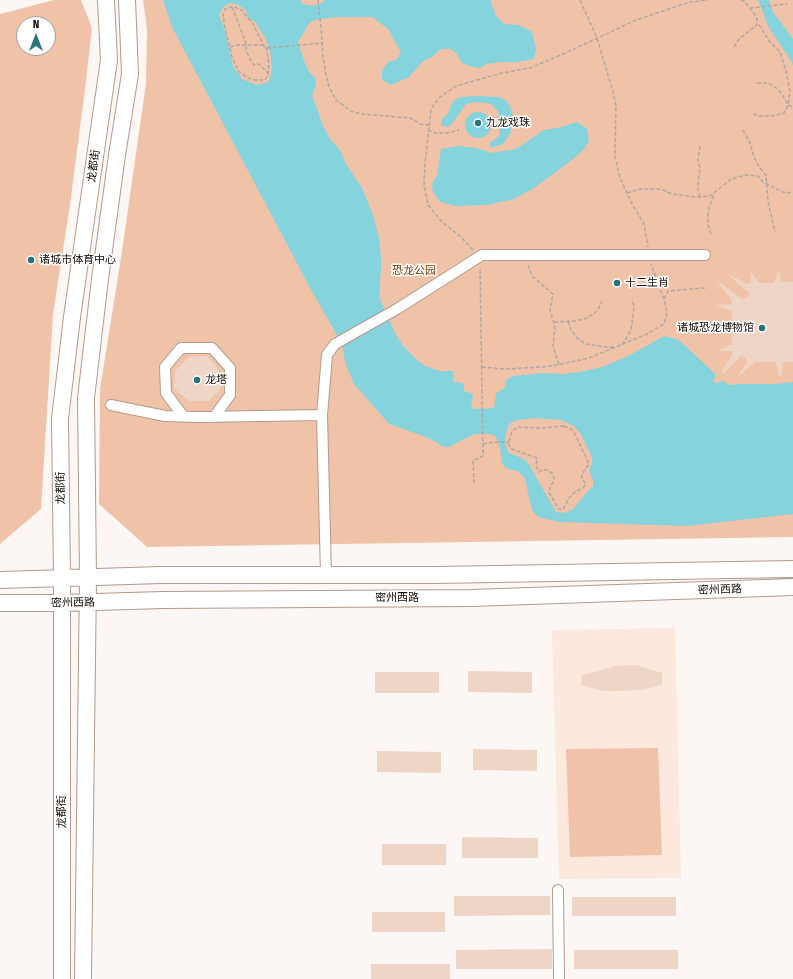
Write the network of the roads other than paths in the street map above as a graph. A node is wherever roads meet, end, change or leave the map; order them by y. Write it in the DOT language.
graph roads {
  1 [pos="106,0"];
  2 [pos="127,0"];
  3 [pos="705,255"];
  4 [pos="112,405"];
  5 [pos="322,415"];
  6 [pos="183,416"];
  7 [pos="214,417"];
  8 [pos="793,569"];
  9 [pos="326,575"];
  10 [pos="62,578"];
  11 [pos="88,578"];
  12 [pos="0,580"];
  13 [pos="793,587"];
  14 [pos="0,603"];
  15 [pos="62,603"];
  16 [pos="88,603"];
  17 [pos="558,890"];
  18 [pos="62,979"];
  19 [pos="83,979"];
  20 [pos="559,979"];
  1 -- 10 [label="main road, 龙都街"];
  2 -- 11 [label="main road, 龙都街"];
  3 -- 5 [label="street"];
  4 -- 6 [label="street"];
  5 -- 7 [label="street"];
  5 -- 9 [label="street"];
  6 -- 7 [label="street"];
  6 -- 7 [label="street"];
  8 -- 9 [label="main road, 密州西路"];
  9 -- 11 [label="main road, 密州西路"];
  10 -- 11 [label="main road, 密州西路"];
  10 -- 12 [label="main road, 密州西路"];
  10 -- 15 [label="main road, 龙都街"];
  11 -- 16 [label="main road, 龙都街"];
  13 -- 16 [label="main road, 密州西路"];
  14 -- 15 [label="main road, 密州西路"];
  15 -- 16 [label="main road, 密州西路"];
  15 -- 18 [label="main road, 龙都街"];
  16 -- 19 [label="main road, 龙都街"];
  17 -- 20 [label="street"];
}
